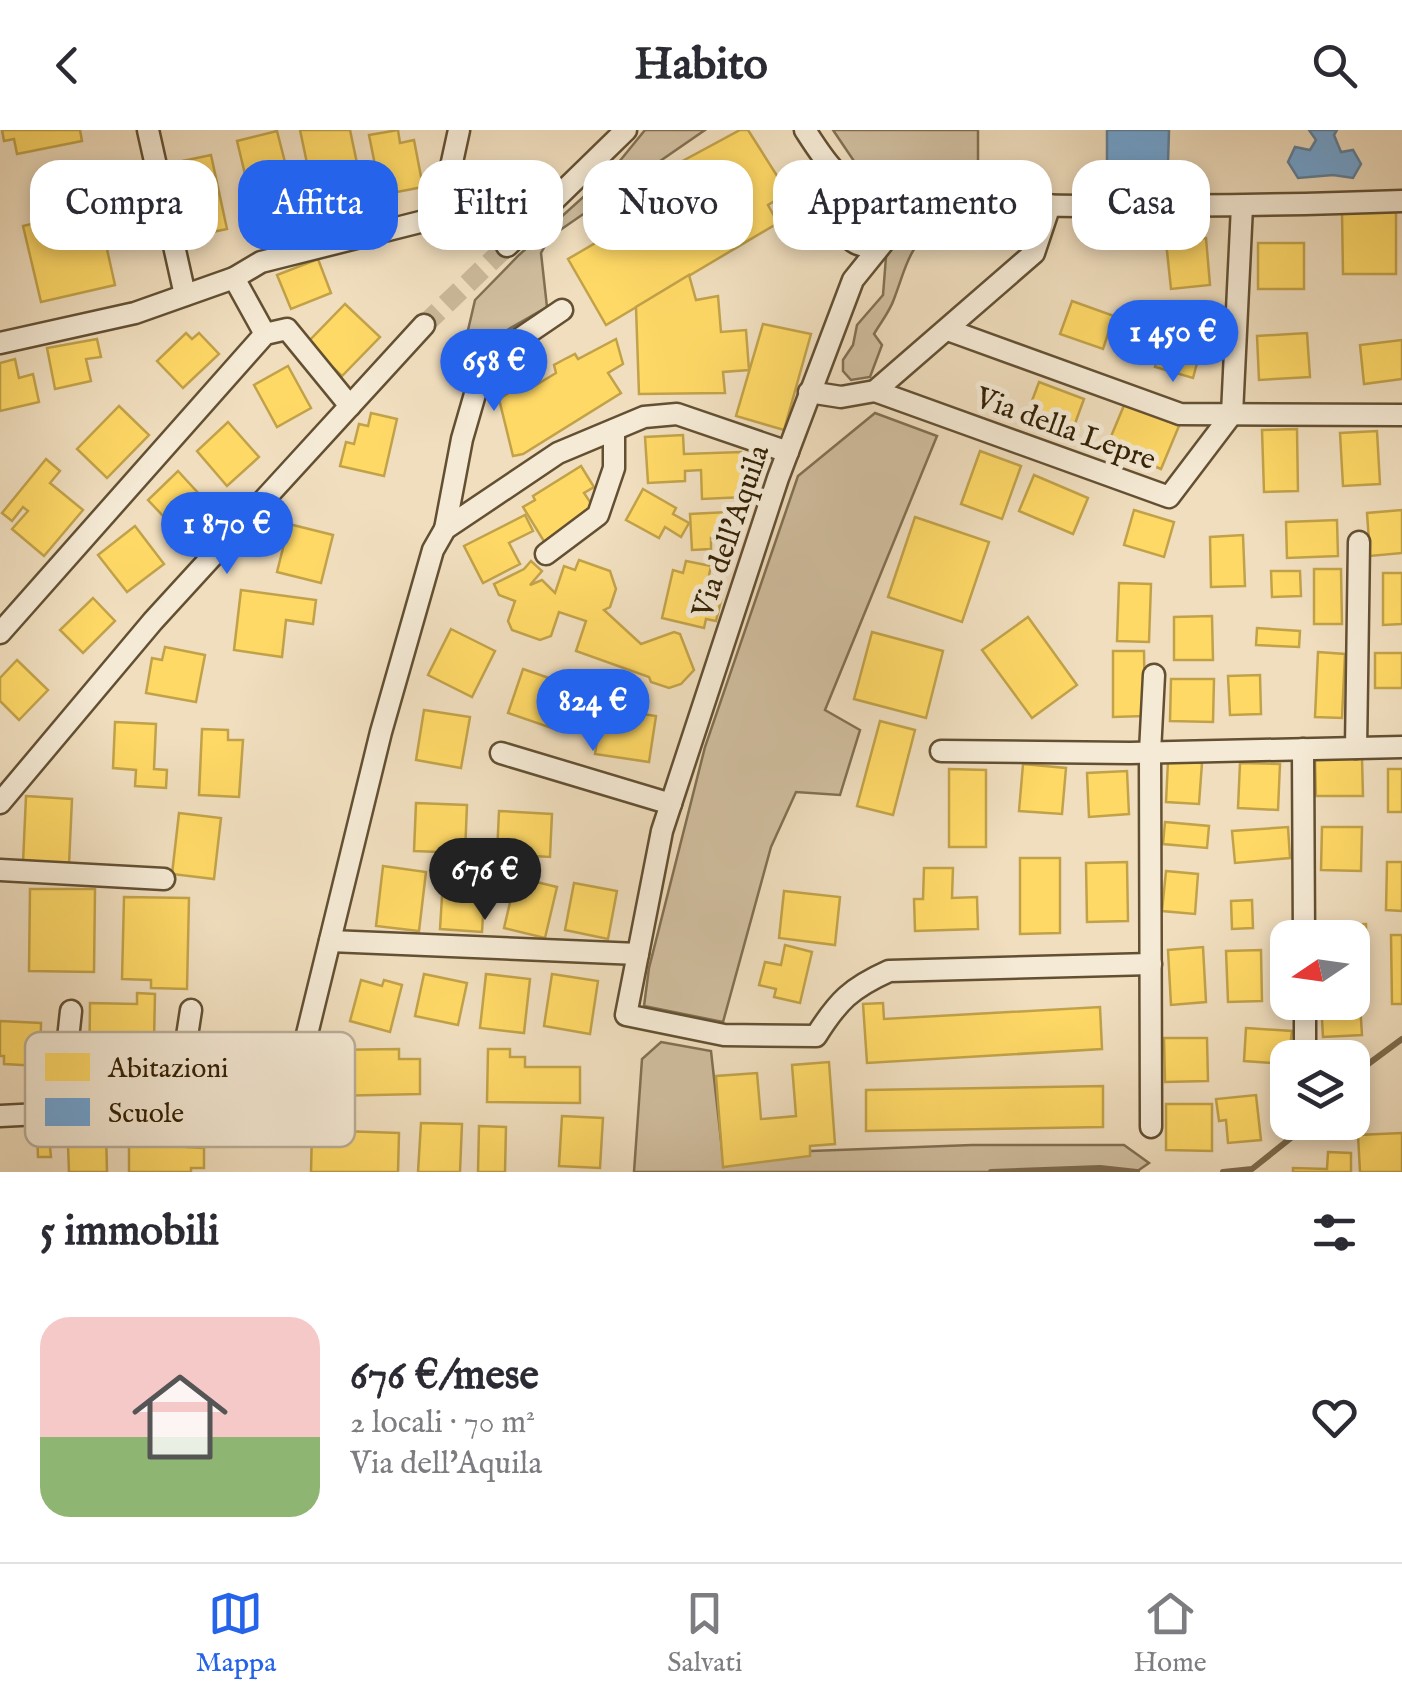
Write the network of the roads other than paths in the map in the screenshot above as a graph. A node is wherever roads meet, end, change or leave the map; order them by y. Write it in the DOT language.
graph roads {
  1 [pos="148,130"];
  2 [pos="458,130"];
  3 [pos="626,130"];
  4 [pos="805,130"];
  5 [pos="824,160"];
  6 [pos="563,191"];
  7 [pos="1402,201"];
  8 [pos="1052,205"];
  9 [pos="1242,206"];
  10 [pos="851,250"];
  11 [pos="876,250"];
  12 [pos="1035,250"];
  13 [pos="234,278"];
  14 [pos="852,280"];
  15 [pos="185,295"];
  16 [pos="562,310"];
  17 [pos="424,325"];
  18 [pos="948,330"];
  19 [pos="265,334"];
  20 [pos="0,343"];
  21 [pos="875,391"];
  22 [pos="809,392"];
  23 [pos="350,406"];
  24 [pos="1232,414"];
  25 [pos="1402,415"];
  26 [pos="614,430"];
  27 [pos="788,452"];
  28 [pos="445,529"];
  29 [pos="1358,542"];
  30 [pos="546,554"];
  31 [pos="0,633"];
  32 [pos="1154,674"];
  33 [pos="1402,747"];
  34 [pos="1356,748"];
  35 [pos="1303,749"];
  36 [pos="941,752"];
  37 [pos="1150,752"];
  38 [pos="501,753"];
  39 [pos="0,803"];
  40 [pos="670,804"];
  41 [pos="0,870"];
  42 [pos="164,879"];
  43 [pos="1304,920"];
  44 [pos="330,942"];
  45 [pos="638,954"];
  46 [pos="1151,964"];
  47 [pos="191,1010"];
  48 [pos="70,1011"];
  49 [pos="68,1032"];
  50 [pos="188,1032"];
  51 [pos="308,1032"];
  52 [pos="25,1115"];
  53 [pos="0,1116"];
  54 [pos="1151,1126"];
  1 -- 15 [label="street"];
  2 -- 13 [label="street"];
  3 -- 6 [label="street"];
  4 -- 5 [label="street"];
  7 -- 9 [label="street"];
  8 -- 9 [label="street"];
  9 -- 24 [label="street"];
  10 -- 14 [label="street"];
  11 -- 14 [label="street, Via dell'Aquila"];
  12 -- 18 [label="street"];
  13 -- 15 [label="street"];
  13 -- 19 [label="street"];
  14 -- 22 [label="street, Via dell'Aquila"];
  15 -- 20 [label="street"];
  16 -- 28 [label="street"];
  17 -- 23 [label="street"];
  18 -- 21 [label="street"];
  18 -- 24 [label="street"];
  19 -- 23 [label="street"];
  19 -- 31 [label="street"];
  21 -- 22 [label="street"];
  21 -- 24 [label="street, Via della Lepre"];
  22 -- 27 [label="street, Via dell'Aquila"];
  23 -- 39 [label="street"];
  24 -- 25 [label="street"];
  26 -- 27 [label="street"];
  26 -- 28 [label="street"];
  26 -- 30 [label="street"];
  27 -- 40 [label="street, Via dell'Aquila"];
  28 -- 44 [label="street"];
  29 -- 34 [label="street"];
  32 -- 37 [label="street"];
  33 -- 34 [label="street"];
  34 -- 35 [label="street"];
  35 -- 37 [label="street"];
  35 -- 43 [label="street"];
  36 -- 37 [label="street"];
  37 -- 46 [label="street"];
  38 -- 40 [label="street"];
  40 -- 45 [label="street, Via dell'Aquila"];
  41 -- 42 [label="street"];
  44 -- 45 [label="street"];
  44 -- 51 [label="street"];
  45 -- 46 [label="street, Via dell'Aquila"];
  46 -- 54 [label="street"];
  47 -- 50 [label="street"];
  48 -- 49 [label="street"];
  52 -- 53 [label="street"];
}
